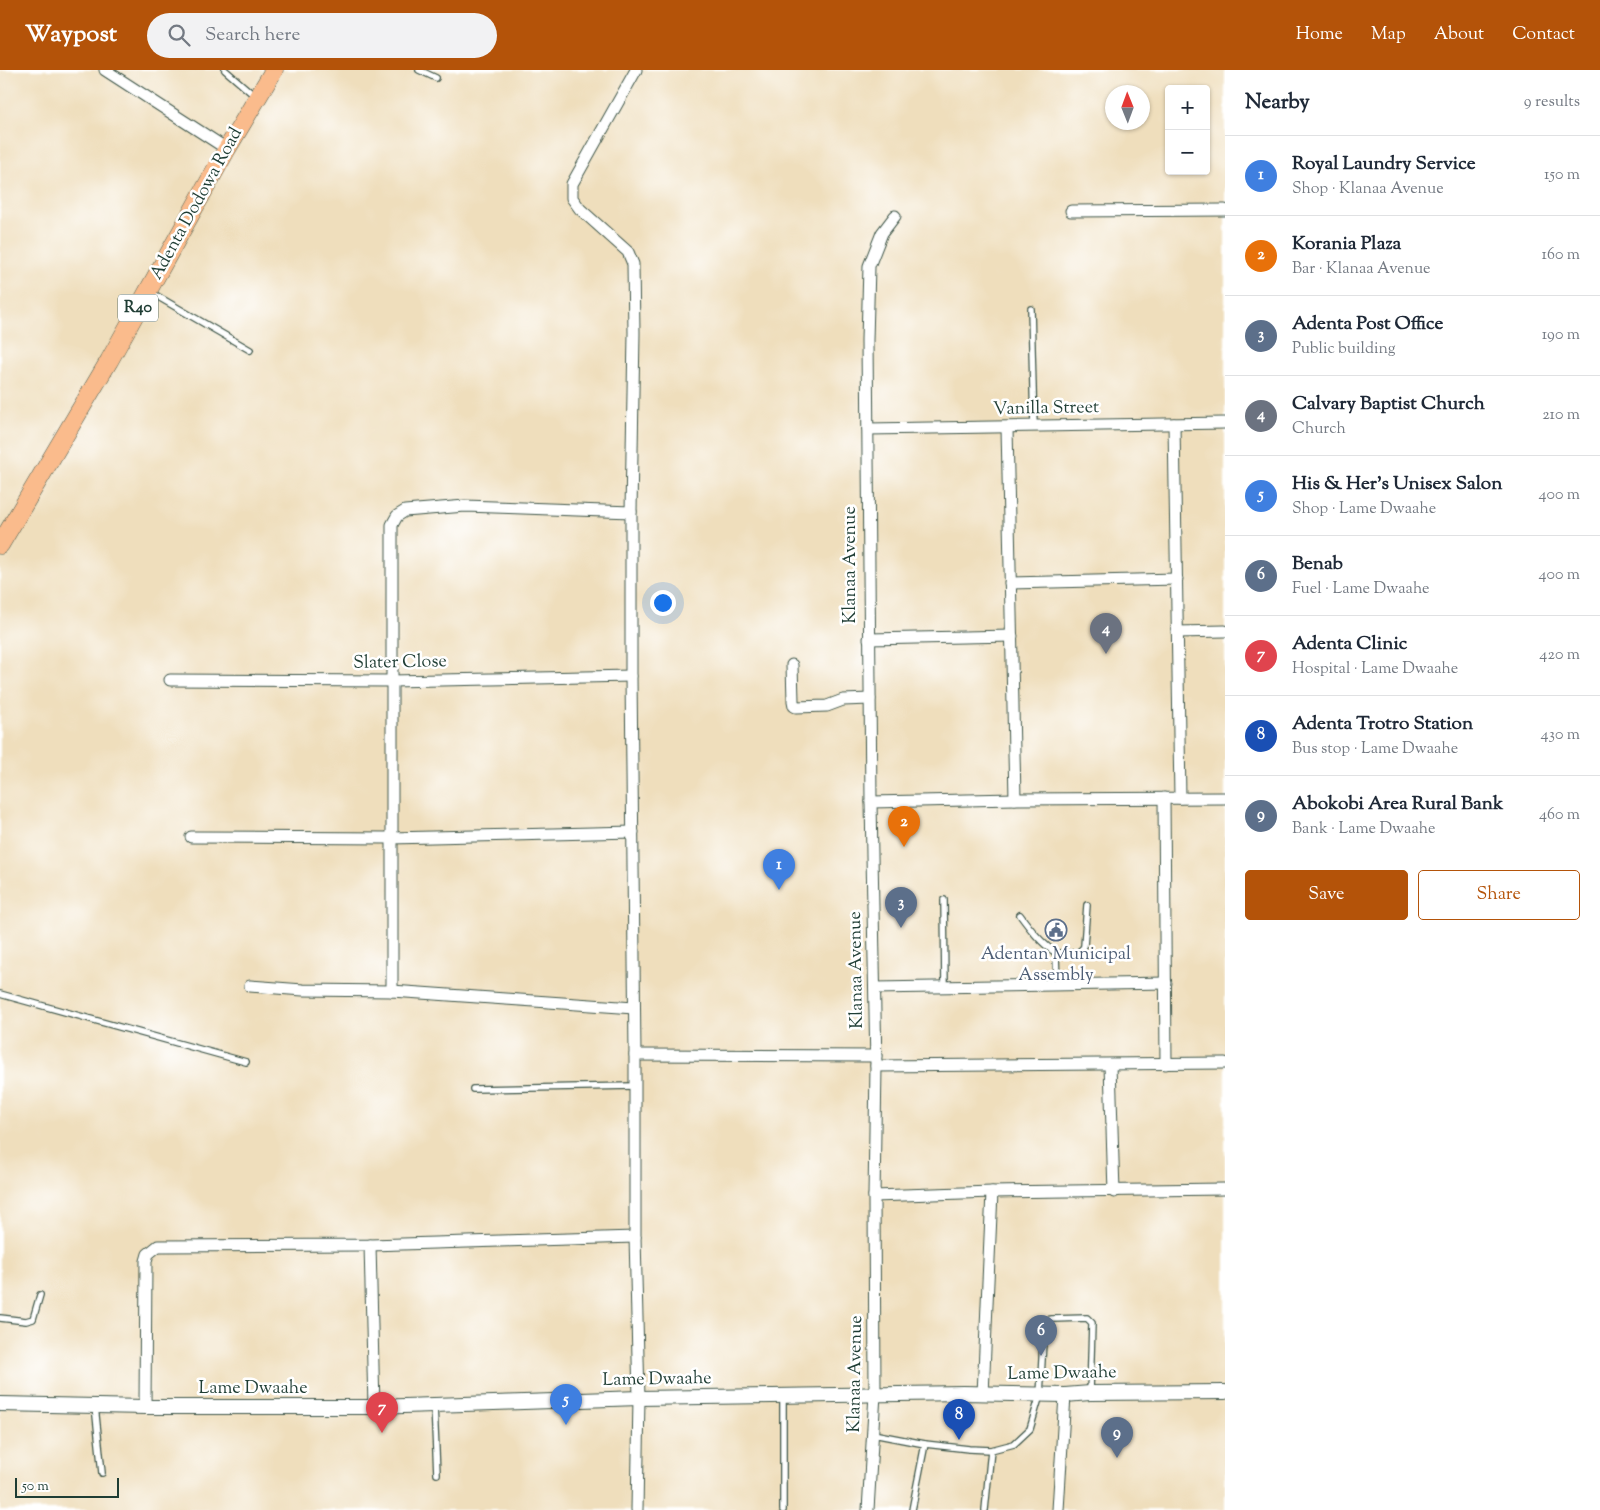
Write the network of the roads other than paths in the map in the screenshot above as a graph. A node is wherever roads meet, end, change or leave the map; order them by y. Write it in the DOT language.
graph roads {
  1 [pos="105,70"];
  2 [pos="225,70"];
  3 [pos="274,70"];
  4 [pos="419,70"];
  5 [pos="636,70"];
  6 [pos="436,78"];
  7 [pos="257,99"];
  8 [pos="227,149"];
  9 [pos="1225,210"];
  10 [pos="1071,211"];
  11 [pos="895,216"];
  12 [pos="148,291"];
  13 [pos="1031,309"];
  14 [pos="250,350"];
  15 [pos="1225,423"];
  16 [pos="1174,424"];
  17 [pos="1034,427"];
  18 [pos="1007,428"];
  19 [pos="868,429"];
  20 [pos="631,512"];
  21 [pos="0,545"];
  22 [pos="1177,579"];
  23 [pos="1010,583"];
  24 [pos="1177,632"];
  25 [pos="1225,632"];
  26 [pos="1012,636"];
  27 [pos="870,639"];
  28 [pos="792,665"];
  29 [pos="631,676"];
  30 [pos="170,680"];
  31 [pos="392,681"];
  32 [pos="870,699"];
  33 [pos="1164,798"];
  34 [pos="1180,798"];
  35 [pos="1225,798"];
  36 [pos="1015,799"];
  37 [pos="871,802"];
  38 [pos="634,832"];
  39 [pos="191,837"];
  40 [pos="391,838"];
  41 [pos="944,900"];
  42 [pos="1087,905"];
  43 [pos="1020,915"];
  44 [pos="1056,953"];
  45 [pos="1166,983"];
  46 [pos="1057,985"];
  47 [pos="250,986"];
  48 [pos="945,987"];
  49 [pos="875,988"];
  50 [pos="392,991"];
  51 [pos="0,994"];
  52 [pos="634,1008"];
  53 [pos="635,1055"];
  54 [pos="876,1061"];
  55 [pos="246,1062"];
  56 [pos="1225,1063"];
  57 [pos="1166,1064"];
  58 [pos="1110,1065"];
  59 [pos="635,1086"];
  60 [pos="473,1089"];
  61 [pos="1225,1190"];
  62 [pos="992,1192"];
  63 [pos="1114,1192"];
  64 [pos="874,1196"];
  65 [pos="635,1237"];
  66 [pos="370,1245"];
  67 [pos="40,1295"];
  68 [pos="0,1318"];
  69 [pos="1225,1392"];
  70 [pos="1090,1393"];
  71 [pos="876,1394"];
  72 [pos="983,1394"];
  73 [pos="1040,1395"];
  74 [pos="1065,1395"];
  75 [pos="783,1396"];
  76 [pos="638,1398"];
  77 [pos="0,1404"];
  78 [pos="434,1405"];
  79 [pos="96,1406"];
  80 [pos="374,1407"];
  81 [pos="145,1408"];
  82 [pos="873,1434"];
  83 [pos="925,1444"];
  84 [pos="991,1450"];
  85 [pos="102,1473"];
  86 [pos="436,1474"];
  87 [pos="637,1510"];
  88 [pos="783,1510"];
  89 [pos="868,1510"];
  90 [pos="912,1510"];
  91 [pos="984,1510"];
  92 [pos="1058,1510"];
  1 -- 8 [label="street"];
  2 -- 7 [label="lane"];
  3 -- 7 [label="main road, Adenta Dodowa Road / R40"];
  4 -- 6 [label="lane"];
  5 -- 20 [label="street"];
  7 -- 8 [label="main road, Adenta Dodowa Road / R40"];
  8 -- 12 [label="main road, Adenta Dodowa Road / R40"];
  9 -- 10 [label="street"];
  11 -- 19 [label="street, Klanaa Avenue"];
  12 -- 14 [label="lane"];
  12 -- 21 [label="main road, Adenta Dodowa Road / R40"];
  13 -- 17 [label="lane"];
  15 -- 16 [label="street, Vanilla Street"];
  16 -- 17 [label="street, Vanilla Street"];
  16 -- 22 [label="street"];
  17 -- 18 [label="street, Vanilla Street"];
  18 -- 19 [label="street, Vanilla Street"];
  18 -- 23 [label="street"];
  19 -- 27 [label="street, Klanaa Avenue"];
  20 -- 29 [label="street"];
  20 -- 31 [label="street"];
  22 -- 23 [label="street"];
  22 -- 24 [label="street"];
  23 -- 26 [label="street"];
  24 -- 25 [label="street"];
  24 -- 34 [label="street"];
  26 -- 27 [label="street"];
  26 -- 36 [label="street"];
  27 -- 32 [label="street, Klanaa Avenue"];
  28 -- 32 [label="street"];
  29 -- 31 [label="street, Slater Close"];
  29 -- 38 [label="street"];
  30 -- 31 [label="street, Slater Close"];
  31 -- 40 [label="street"];
  32 -- 37 [label="street, Klanaa Avenue"];
  33 -- 34 [label="street"];
  33 -- 36 [label="street"];
  33 -- 45 [label="street"];
  34 -- 35 [label="street"];
  36 -- 37 [label="street"];
  37 -- 49 [label="street, Klanaa Avenue"];
  38 -- 40 [label="street"];
  38 -- 52 [label="street"];
  39 -- 40 [label="street"];
  40 -- 50 [label="street"];
  41 -- 48 [label="lane"];
  42 -- 44 [label="lane"];
  43 -- 44 [label="lane"];
  44 -- 46 [label="lane"];
  45 -- 46 [label="street"];
  45 -- 57 [label="street"];
  46 -- 48 [label="street"];
  47 -- 50 [label="street"];
  48 -- 49 [label="street"];
  49 -- 54 [label="street, Klanaa Avenue"];
  50 -- 52 [label="street"];
  51 -- 55 [label="lane"];
  52 -- 53 [label="street"];
  53 -- 54 [label="street"];
  53 -- 59 [label="street"];
  54 -- 58 [label="street"];
  54 -- 64 [label="street, Klanaa Avenue"];
  56 -- 57 [label="street"];
  57 -- 58 [label="street"];
  58 -- 63 [label="street"];
  59 -- 60 [label="lane"];
  59 -- 65 [label="street"];
  61 -- 63 [label="street"];
  62 -- 63 [label="street"];
  62 -- 64 [label="street"];
  62 -- 72 [label="street"];
  64 -- 71 [label="street, Klanaa Avenue"];
  65 -- 66 [label="street"];
  65 -- 76 [label="street"];
  66 -- 80 [label="street"];
  66 -- 81 [label="street"];
  67 -- 68 [label="lane"];
  69 -- 70 [label="street, Lame Dwaahe"];
  70 -- 73 [label="lane"];
  70 -- 74 [label="street, Lame Dwaahe"];
  71 -- 72 [label="street, Lame Dwaahe"];
  71 -- 75 [label="street, Lame Dwaahe"];
  71 -- 82 [label="street, Klanaa Avenue"];
  72 -- 73 [label="street, Lame Dwaahe"];
  73 -- 74 [label="street, Lame Dwaahe"];
  73 -- 84 [label="lane"];
  74 -- 92 [label="street"];
  75 -- 76 [label="street, Lame Dwaahe"];
  75 -- 88 [label="lane"];
  76 -- 78 [label="street, Lame Dwaahe"];
  76 -- 87 [label="street"];
  77 -- 79 [label="street, Lame Dwaahe"];
  78 -- 80 [label="street, Lame Dwaahe"];
  78 -- 86 [label="lane"];
  79 -- 81 [label="street, Lame Dwaahe"];
  79 -- 85 [label="lane"];
  80 -- 81 [label="street, Lame Dwaahe"];
  82 -- 83 [label="lane"];
  82 -- 89 [label="street, Klanaa Avenue"];
  83 -- 84 [label="lane"];
  83 -- 90 [label="lane"];
  84 -- 91 [label="lane"];
}
